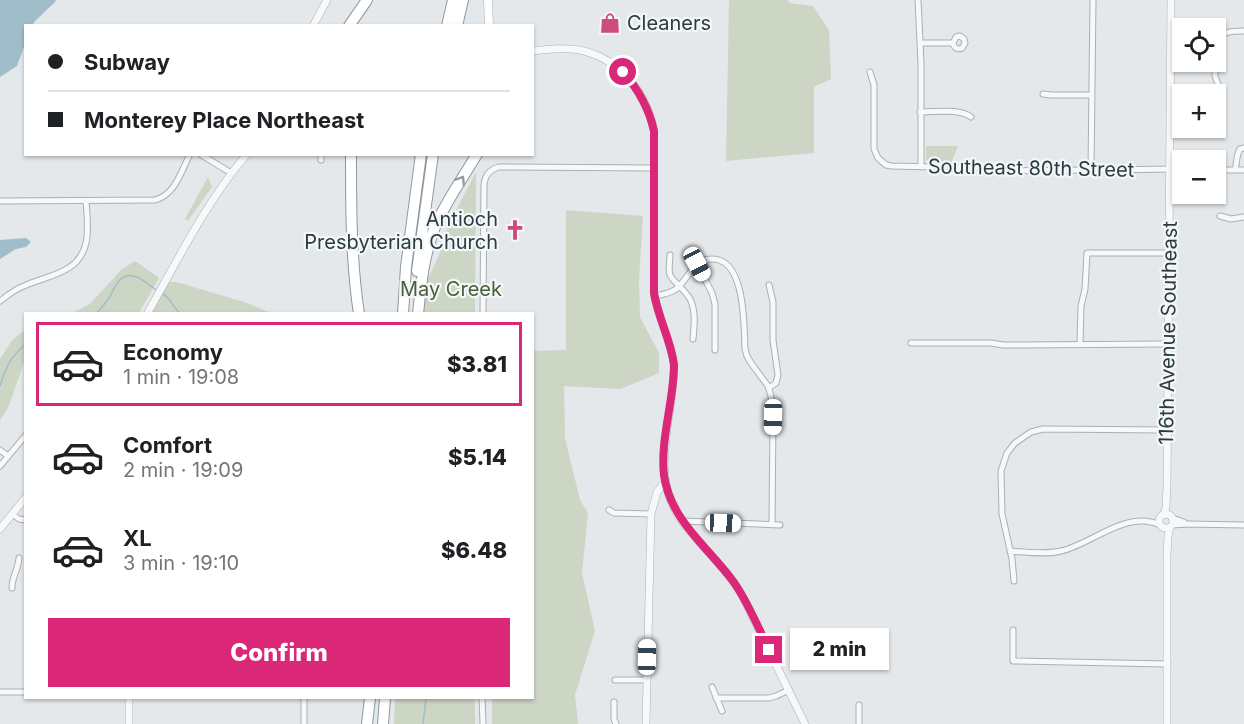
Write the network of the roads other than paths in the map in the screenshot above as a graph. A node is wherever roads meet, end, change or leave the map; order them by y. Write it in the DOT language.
graph roads {
  1 [pos="327,0"];
  2 [pos="367,0"];
  3 [pos="453,0"];
  4 [pos="463,0"];
  5 [pos="488,0"];
  6 [pos="918,0"];
  7 [pos="1093,0"];
  8 [pos="1171,0"];
  9 [pos="314,24"];
  10 [pos="351,24"];
  11 [pos="447,24"];
  12 [pos="457,24"];
  13 [pos="489,24"];
  14 [pos="1244,31"];
  15 [pos="920,43"];
  16 [pos="953,43"];
  17 [pos="534,51"];
  18 [pos="870,72"];
  19 [pos="1218,84"];
  20 [pos="1043,94"];
  21 [pos="1091,95"];
  22 [pos="921,112"];
  23 [pos="971,117"];
  24 [pos="1244,148"];
  25 [pos="189,156"];
  26 [pos="203,156"];
  27 [pos="245,156"];
  28 [pos="351,156"];
  29 [pos="421,156"];
  30 [pos="433,156"];
  31 [pos="476,156"];
  32 [pos="921,167"];
  33 [pos="654,168"];
  34 [pos="1170,169"];
  35 [pos="1091,170"];
  36 [pos="1226,170"];
  37 [pos="1235,170"];
  38 [pos="1244,170"];
  39 [pos="231,173"];
  40 [pos="0,201"];
  41 [pos="86,201"];
  42 [pos="1220,216"];
  43 [pos="1244,217"];
  44 [pos="1169,253"];
  45 [pos="670,255"];
  46 [pos="697,264"];
  47 [pos="769,285"];
  48 [pos="680,286"];
  49 [pos="655,296"];
  50 [pos="0,301"];
  51 [pos="147,312"];
  52 [pos="358,312"];
  53 [pos="403,312"];
  54 [pos="413,312"];
  55 [pos="418,312"];
  56 [pos="483,312"];
  57 [pos="693,339"];
  58 [pos="911,343"];
  59 [pos="1080,344"];
  60 [pos="1168,344"];
  61 [pos="715,350"];
  62 [pos="769,388"];
  63 [pos="1167,430"];
  64 [pos="24,437"];
  65 [pos="0,450"];
  66 [pos="8,456"];
  67 [pos="0,466"];
  68 [pos="665,482"];
  69 [pos="24,499"];
  70 [pos="609,510"];
  71 [pos="12,514"];
  72 [pos="651,514"];
  73 [pos="24,520"];
  74 [pos="682,521"];
  75 [pos="1167,521"];
  76 [pos="772,525"];
  77 [pos="780,525"];
  78 [pos="1244,525"];
  79 [pos="0,529"];
  80 [pos="1010,551"];
  81 [pos="19,558"];
  82 [pos="17,571"];
  83 [pos="24,571"];
  84 [pos="1014,581"];
  85 [pos="12,588"];
  86 [pos="1013,630"];
  87 [pos="1168,664"];
  88 [pos="615,680"];
  89 [pos="647,680"];
  90 [pos="712,687"];
  91 [pos="789,690"];
  92 [pos="0,692"];
  93 [pos="24,692"];
  94 [pos="716,698"];
  95 [pos="129,699"];
  96 [pos="304,699"];
  97 [pos="370,699"];
  98 [pos="385,699"];
  99 [pos="482,699"];
  100 [pos="614,702"];
  101 [pos="859,705"];
  102 [pos="722,711"];
  103 [pos="129,724"];
  104 [pos="304,724"];
  105 [pos="367,724"];
  106 [pos="383,724"];
  107 [pos="483,724"];
  108 [pos="616,724"];
  109 [pos="646,724"];
  110 [pos="805,724"];
  111 [pos="859,724"];
  112 [pos="1167,724"];
  1 -- 9 [label="street"];
  2 -- 10 [label="highway"];
  3 -- 11 [label="highway"];
  4 -- 12 [label="highway"];
  5 -- 13 [label="main road"];
  6 -- 15 [label="street"];
  7 -- 21 [label="street"];
  8 -- 34 [label="street, 116th Avenue Southeast"];
  14 -- 19 [label="street"];
  15 -- 16 [label="street"];
  15 -- 22 [label="street"];
  17 -- 33 [label="street"];
  18 -- 32 [label="street, Southeast 80th Street"];
  20 -- 21 [label="street"];
  21 -- 35 [label="street"];
  22 -- 23 [label="street"];
  22 -- 32 [label="street"];
  24 -- 37 [label="street"];
  25 -- 41 [label="street"];
  26 -- 39 [label="street"];
  27 -- 39 [label="street"];
  28 -- 52 [label="highway"];
  29 -- 53 [label="highway"];
  30 -- 54 [label="highway"];
  55 -- 31 [label="highway, one-way"];
  32 -- 35 [label="street, Southeast 80th Street"];
  33 -- 49 [label="street"];
  33 -- 56 [label="street"];
  34 -- 35 [label="street, Southeast 80th Street"];
  34 -- 44 [label="street, 116th Avenue Southeast"];
  36 -- 37 [label="street"];
  37 -- 38 [label="street"];
  39 -- 51 [label="street"];
  40 -- 41 [label="street"];
  41 -- 50 [label="street"];
  42 -- 43 [label="street"];
  44 -- 59 [label="street"];
  44 -- 60 [label="street, 116th Avenue Southeast"];
  45 -- 48 [label="street"];
  46 -- 48 [label="street"];
  46 -- 61 [label="street"];
  46 -- 62 [label="street"];
  47 -- 62 [label="street"];
  48 -- 49 [label="street"];
  48 -- 57 [label="street"];
  49 -- 68 [label="street"];
  58 -- 59 [label="street"];
  59 -- 60 [label="street"];
  60 -- 63 [label="street, 116th Avenue Southeast"];
  62 -- 76 [label="street"];
  63 -- 75 [label="street, 116th Avenue Southeast"];
  63 -- 80 [label="street"];
  64 -- 66 [label="street"];
  65 -- 66 [label="street"];
  66 -- 67 [label="street"];
  68 -- 72 [label="street"];
  68 -- 74 [label="street"];
  69 -- 71 [label="street"];
  70 -- 72 [label="street"];
  71 -- 73 [label="street"];
  71 -- 79 [label="street"];
  72 -- 89 [label="street"];
  74 -- 76 [label="street"];
  74 -- 91 [label="street"];
  75 -- 78 [label="street"];
  75 -- 80 [label="street"];
  75 -- 87 [label="street, 116th Avenue Southeast"];
  76 -- 77 [label="street"];
  80 -- 84 [label="street"];
  81 -- 82 [label="street"];
  82 -- 83 [label="street"];
  82 -- 85 [label="street"];
  86 -- 87 [label="street"];
  87 -- 112 [label="street, 116th Avenue Southeast"];
  88 -- 89 [label="street"];
  89 -- 109 [label="street"];
  90 -- 94 [label="street"];
  91 -- 94 [label="street"];
  91 -- 110 [label="street"];
  92 -- 93 [label="street"];
  94 -- 102 [label="street"];
  95 -- 103 [label="street"];
  96 -- 104 [label="street"];
  97 -- 105 [label="highway"];
  98 -- 106 [label="highway"];
  99 -- 107 [label="street"];
  100 -- 108 [label="street"];
  101 -- 111 [label="street"];
}
